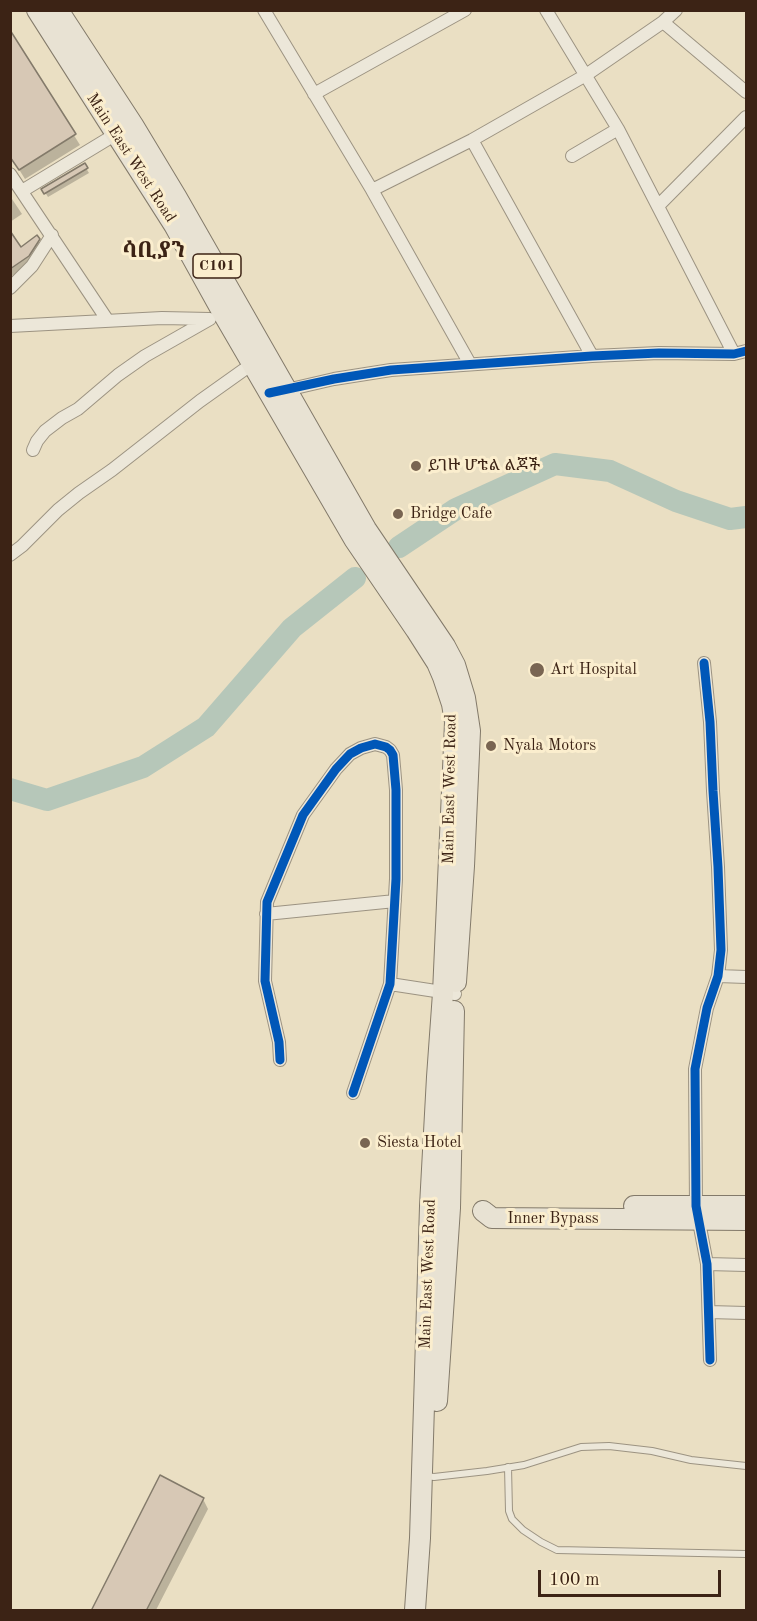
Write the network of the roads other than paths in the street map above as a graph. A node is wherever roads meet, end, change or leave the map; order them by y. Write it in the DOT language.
graph roads {
  1 [pos="38,10"];
  2 [pos="58,10"];
  3 [pos="264,10"];
  4 [pos="465,10"];
  5 [pos="546,10"];
  6 [pos="676,10"];
  7 [pos="663,22"];
  8 [pos="586,75"];
  9 [pos="747,92"];
  10 [pos="314,94"];
  11 [pos="747,117"];
  12 [pos="618,129"];
  13 [pos="124,130"];
  14 [pos="472,140"];
  15 [pos="572,156"];
  16 [pos="10,174"];
  17 [pos="372,190"];
  18 [pos="22,191"];
  19 [pos="658,205"];
  20 [pos="51,235"];
  21 [pos="10,288"];
  22 [pos="217,318"];
  23 [pos="108,321"];
  24 [pos="10,326"];
  25 [pos="740,353"];
  26 [pos="592,356"];
  27 [pos="252,364"];
  28 [pos="470,364"];
  29 [pos="277,392"];
  30 [pos="33,450"];
  31 [pos="10,555"];
  32 [pos="704,663"];
  33 [pos="395,901"];
  34 [pos="266,914"];
  35 [pos="718,976"];
  36 [pos="747,977"];
  37 [pos="390,984"];
  38 [pos="449,993"];
  39 [pos="279,1060"];
  40 [pos="353,1093"];
  41 [pos="747,1206"];
  42 [pos="440,1207"];
  43 [pos="697,1213"];
  44 [pos="747,1220"];
  45 [pos="707,1264"];
  46 [pos="747,1265"];
  47 [pos="709,1312"];
  48 [pos="747,1313"];
  49 [pos="710,1360"];
  50 [pos="747,1466"];
  51 [pos="508,1467"];
  52 [pos="428,1476"];
  53 [pos="747,1554"];
  54 [pos="415,1611"];
  55 [pos="427,1611"];
  1 -- 13 [label="main road, Main East West Road / C101"];
  2 -- 13 [label="main road, Main East West Road / C101"];
  3 -- 10 [label="street"];
  4 -- 10 [label="street"];
  5 -- 8 [label="street"];
  6 -- 7 [label="street"];
  7 -- 8 [label="street"];
  7 -- 9 [label="street"];
  8 -- 12 [label="street"];
  8 -- 14 [label="street"];
  10 -- 17 [label="street"];
  11 -- 19 [label="street"];
  12 -- 15 [label="street"];
  12 -- 19 [label="street"];
  13 -- 18 [label="street"];
  13 -- 22 [label="main road, Main East West Road / C101"];
  13 -- 29 [label="main road, Main East West Road / C101"];
  14 -- 17 [label="street"];
  14 -- 26 [label="street"];
  16 -- 18 [label="street"];
  17 -- 28 [label="street"];
  18 -- 20 [label="street"];
  19 -- 25 [label="street"];
  20 -- 21 [label="street"];
  20 -- 23 [label="street"];
  22 -- 23 [label="street"];
  22 -- 27 [label="main road, Main East West Road / C101"];
  22 -- 30 [label="street"];
  23 -- 24 [label="street"];
  25 -- 26 [label="street"];
  26 -- 28 [label="street"];
  27 -- 29 [label="main road, Main East West Road / C101"];
  27 -- 31 [label="street"];
  28 -- 29 [label="street"];
  29 -- 38 [label="main road, Main East West Road / C101"];
  32 -- 35 [label="street"];
  33 -- 34 [label="street"];
  33 -- 34 [label="street"];
  33 -- 37 [label="street"];
  34 -- 39 [label="street"];
  35 -- 36 [label="street"];
  35 -- 43 [label="street"];
  37 -- 38 [label="street"];
  37 -- 40 [label="street"];
  38 -- 42 [label="main road, Main East West Road"];
  41 -- 43 [label="main road, Inner Bypass"];
  42 -- 43 [label="main road, Inner Bypass"];
  42 -- 52 [label="main road, Main East West Road"];
  43 -- 44 [label="main road, Inner Bypass"];
  43 -- 45 [label="street"];
  45 -- 46 [label="street"];
  45 -- 47 [label="street"];
  47 -- 48 [label="street"];
  47 -- 49 [label="street"];
  50 -- 51 [label="lane"];
  51 -- 52 [label="lane"];
  51 -- 53 [label="lane"];
  52 -- 54 [label="main road, Main East West Road"];
  52 -- 55 [label="main road, Main East West Road"];
}
